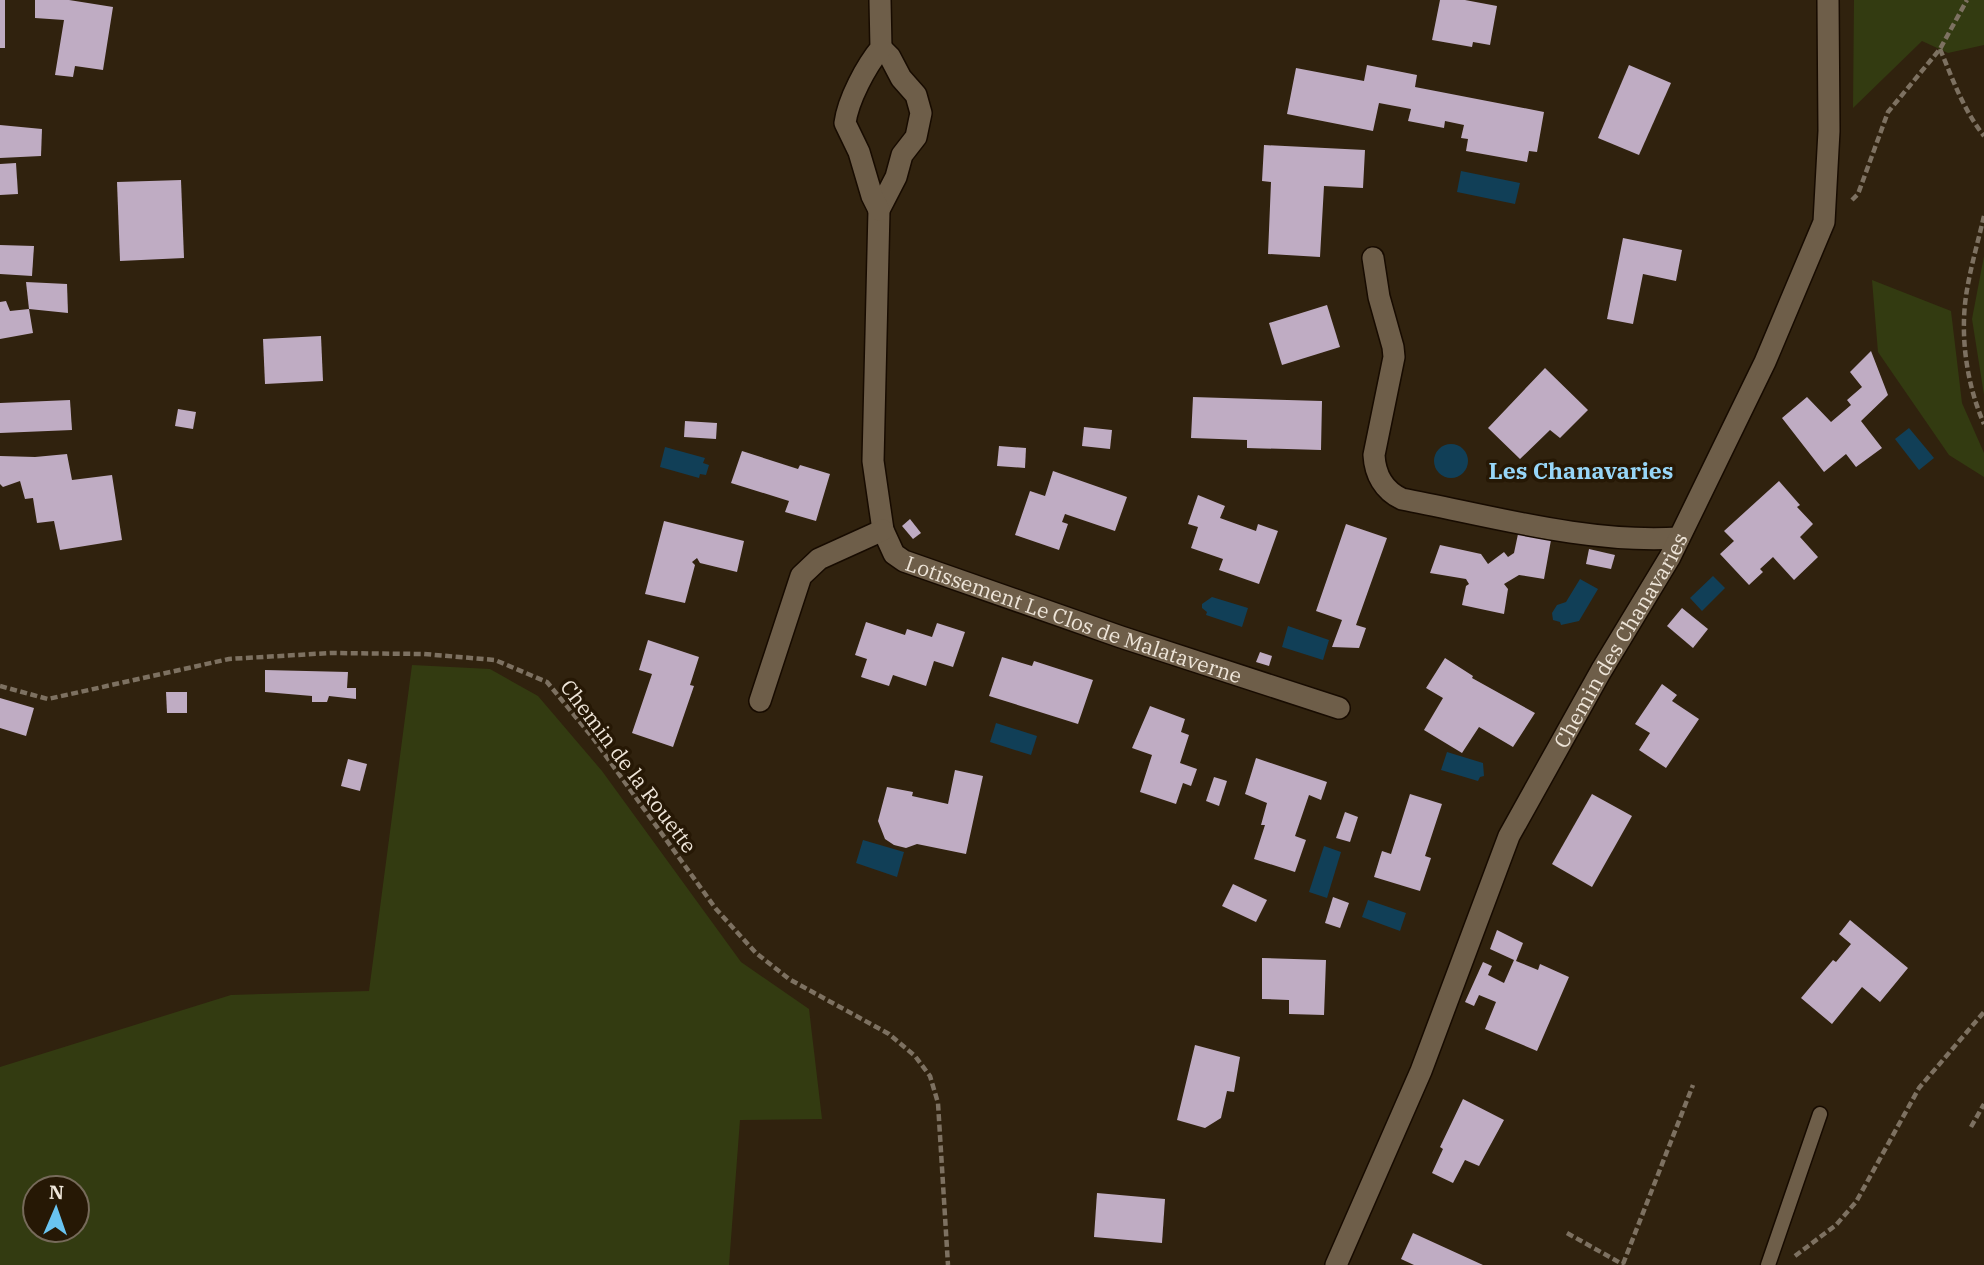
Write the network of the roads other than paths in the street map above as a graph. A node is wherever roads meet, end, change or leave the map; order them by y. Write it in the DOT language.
graph roads {
  1 [pos="880,0"];
  2 [pos="1828,0"];
  3 [pos="881,48"];
  4 [pos="879,210"];
  5 [pos="1373,258"];
  6 [pos="883,530"];
  7 [pos="1679,538"];
  8 [pos="760,701"];
  9 [pos="1339,708"];
  10 [pos="1820,1114"];
  11 [pos="1336,1265"];
  12 [pos="1768,1265"];
  1 -- 3 [label="street"];
  2 -- 7 [label="street, Chemin des Chanavaries"];
  3 -- 4 [label="street"];
  3 -- 4 [label="street"];
  4 -- 6 [label="street"];
  5 -- 7 [label="street"];
  6 -- 8 [label="street"];
  6 -- 9 [label="street, Lotissement Le Clos de Malataverne"];
  7 -- 11 [label="street, Chemin des Chanavaries"];
  10 -- 12 [label="lane"];
}
